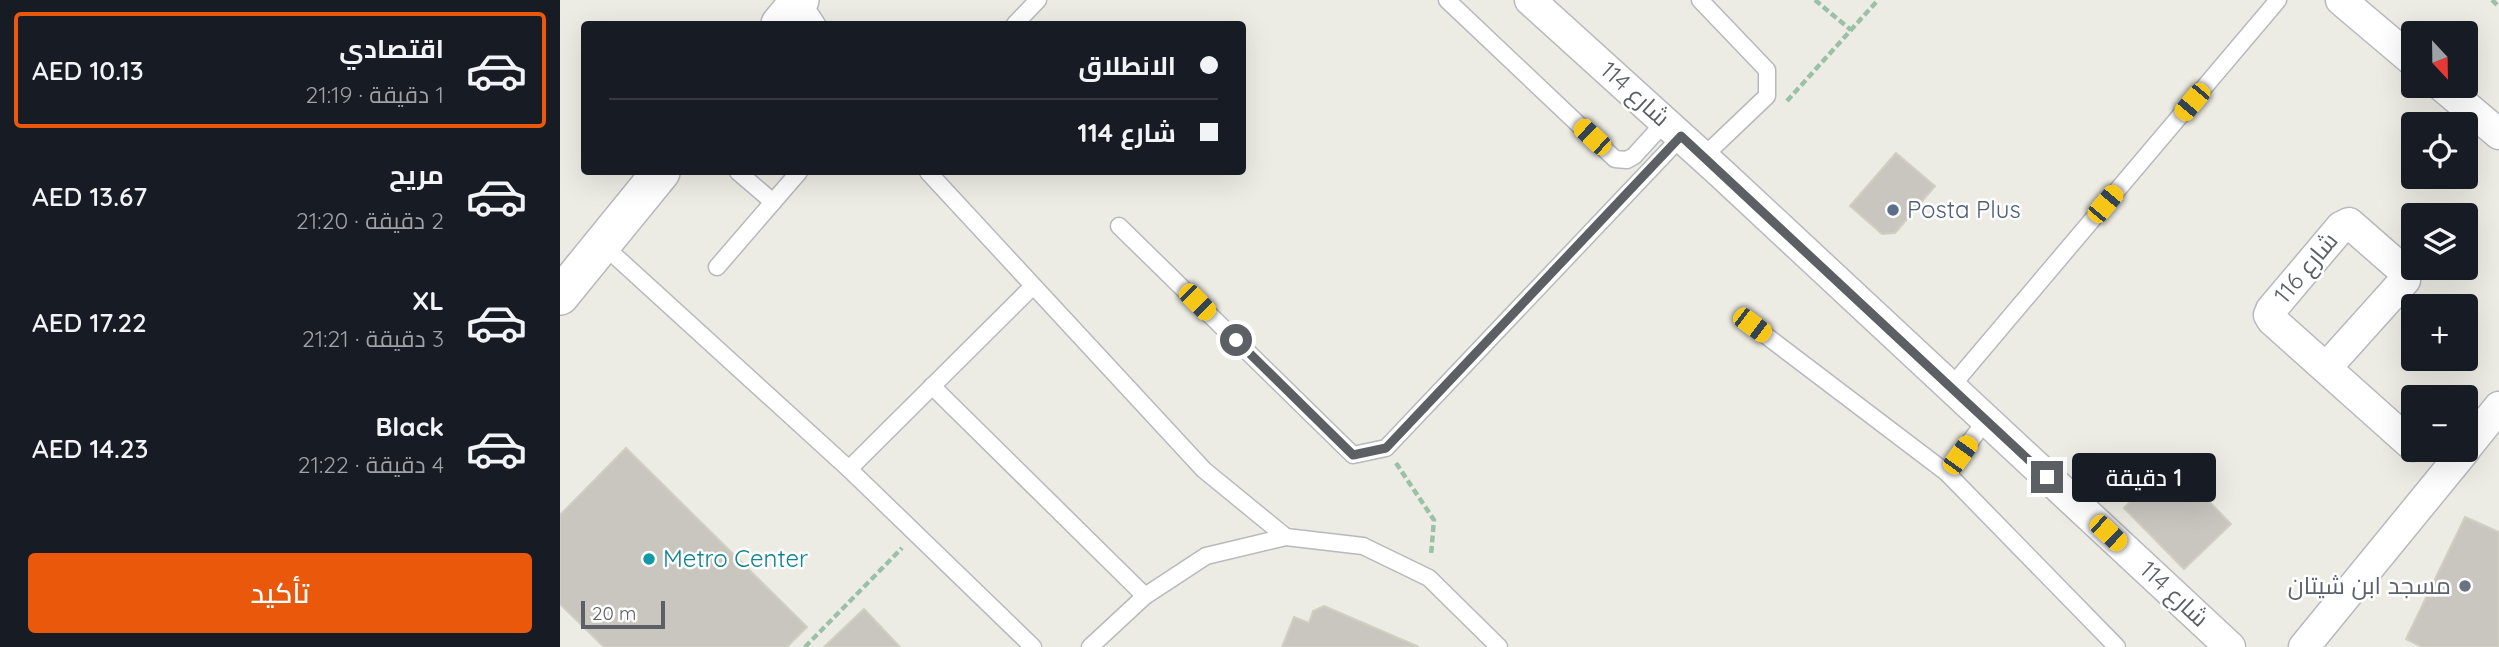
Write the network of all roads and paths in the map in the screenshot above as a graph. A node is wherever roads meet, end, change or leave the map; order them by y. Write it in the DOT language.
graph roads {
  1 [pos="801,0"];
  2 [pos="1038,0"];
  3 [pos="1447,0"];
  4 [pos="1530,0"];
  5 [pos="1700,0"];
  6 [pos="1815,0"];
  7 [pos="1878,0"];
  8 [pos="2278,0"];
  9 [pos="2341,0"];
  10 [pos="2492,0"];
  11 [pos="2499,6"];
  12 [pos="783,21"];
  13 [pos="815,21"];
  14 [pos="1018,21"];
  15 [pos="1851,30"];
  16 [pos="2401,51"];
  17 [pos="2456,98"];
  18 [pos="1786,102"];
  19 [pos="1673,129"];
  20 [pos="2499,134"];
  21 [pos="1703,157"];
  22 [pos="659,175"];
  23 [pos="741,175"];
  24 [pos="796,175"];
  25 [pos="931,175"];
  26 [pos="772,202"];
  27 [pos="1119,226"];
  28 [pos="603,244"];
  29 [pos="717,267"];
  30 [pos="1032,287"];
  31 [pos="560,296"];
  32 [pos="1752,325"];
  33 [pos="2326,368"];
  34 [pos="932,386"];
  35 [pos="1950,388"];
  36 [pos="2499,407"];
  37 [pos="1986,420"];
  38 [pos="2478,433"];
  39 [pos="2401,435"];
  40 [pos="1386,448"];
  41 [pos="2431,462"];
  42 [pos="2455,462"];
  43 [pos="849,469"];
  44 [pos="1947,473"];
  45 [pos="2445,474"];
  46 [pos="916,534"];
  47 [pos="1286,537"];
  48 [pos="1429,578"];
  49 [pos="1145,596"];
  50 [pos="805,647"];
  51 [pos="1034,647"];
  52 [pos="1090,647"];
  53 [pos="1499,647"];
  54 [pos="2117,647"];
  55 [pos="2230,647"];
  56 [pos="2304,647"];
  1 -- 12 [label="street"];
  1 -- 13 [label="lane"];
  2 -- 14 [label="lane"];
  3 -- 19 [label="lane"];
  4 -- 19 [label="street, شارع 114"];
  5 -- 21 [label="lane"];
  6 -- 15 [label="path"];
  7 -- 15 [label="path"];
  8 -- 35 [label="lane"];
  9 -- 16 [label="street"];
  10 -- 11 [label="path"];
  15 -- 18 [label="path"];
  17 -- 20 [label="street"];
  19 -- 21 [label="street, شارع 114"];
  19 -- 40 [label="lane"];
  21 -- 35 [label="street, شارع 114"];
  22 -- 28 [label="street"];
  23 -- 26 [label="lane"];
  24 -- 26 [label="lane"];
  25 -- 30 [label="lane"];
  26 -- 29 [label="lane"];
  27 -- 40 [label="lane"];
  28 -- 31 [label="street"];
  28 -- 43 [label="lane"];
  30 -- 34 [label="lane"];
  30 -- 47 [label="lane"];
  32 -- 44 [label="lane"];
  33 -- 33 [label="street, شارع 116"];
  33 -- 39 [label="street, شارع 116"];
  34 -- 43 [label="lane"];
  34 -- 49 [label="lane"];
  35 -- 37 [label="street, شارع 114"];
  36 -- 38 [label="street"];
  37 -- 44 [label="lane"];
  37 -- 55 [label="street, شارع 114"];
  40 -- 48 [label="path"];
  41 -- 45 [label="street"];
  42 -- 45 [label="street"];
  43 -- 46 [label="lane"];
  44 -- 54 [label="lane"];
  45 -- 56 [label="street"];
  46 -- 50 [label="path"];
  46 -- 51 [label="lane"];
  47 -- 48 [label="lane"];
  47 -- 49 [label="lane"];
  48 -- 53 [label="lane"];
  49 -- 52 [label="lane"];
}
